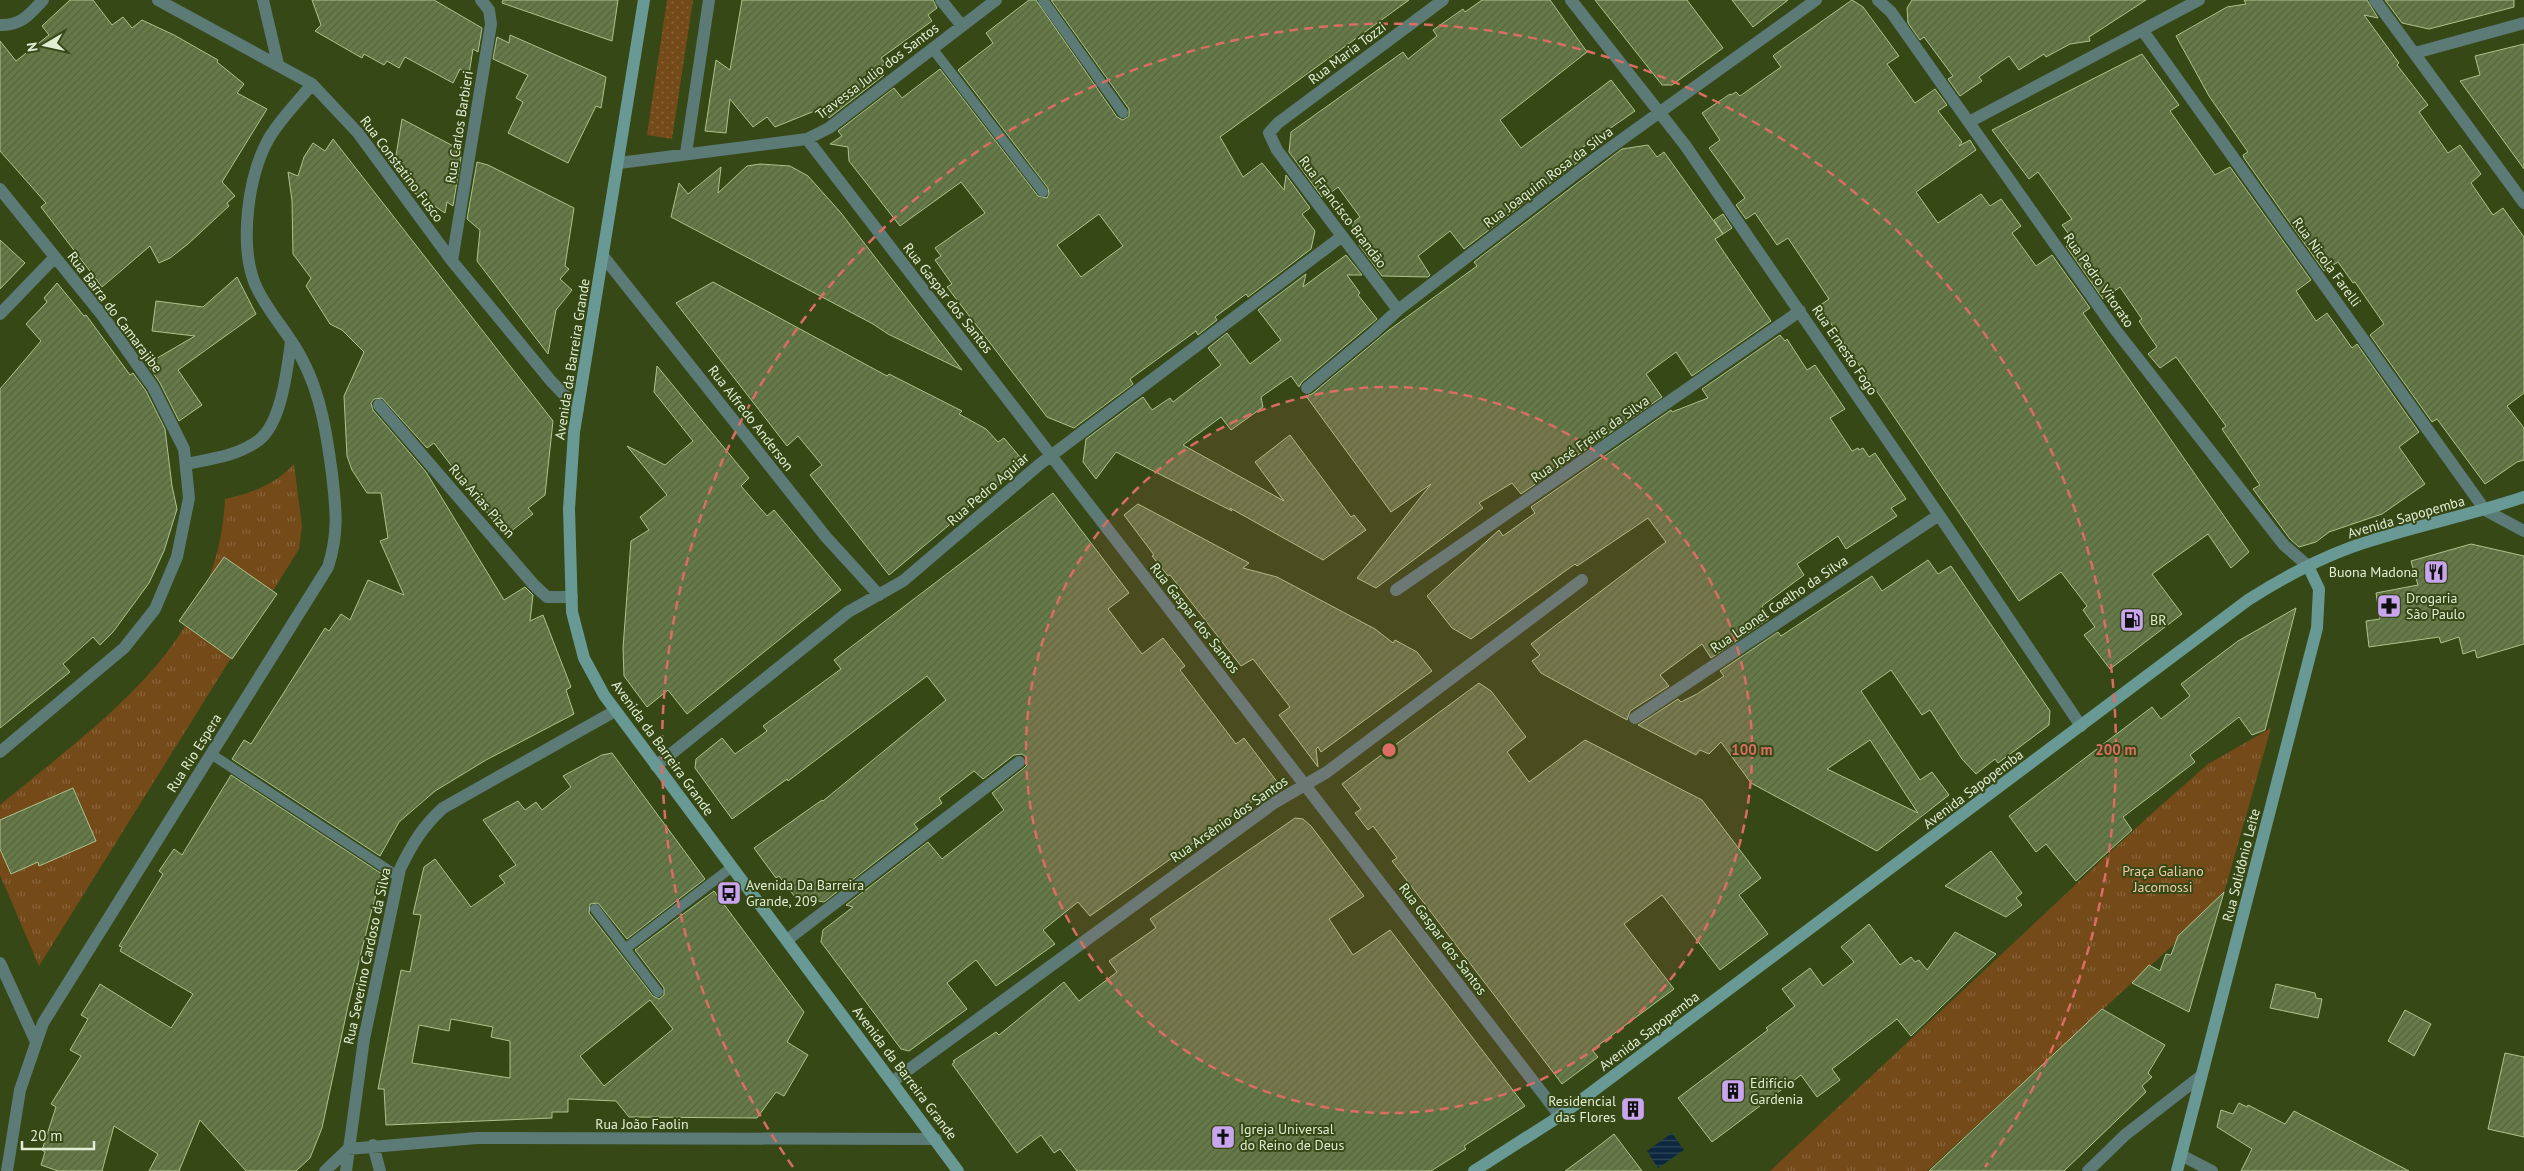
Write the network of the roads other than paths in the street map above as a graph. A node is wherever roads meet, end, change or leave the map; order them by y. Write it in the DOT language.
graph roads {
  1 [pos="43,0"];
  2 [pos="158,0"];
  3 [pos="264,0"];
  4 [pos="481,0"];
  5 [pos="644,0"];
  6 [pos="710,0"];
  7 [pos="941,0"];
  8 [pos="996,0"];
  9 [pos="1043,0"];
  10 [pos="1443,0"];
  11 [pos="1572,0"];
  12 [pos="1816,0"];
  13 [pos="1878,0"];
  14 [pos="2199,0"];
  15 [pos="2375,0"];
  16 [pos="2524,23"];
  17 [pos="0,24"];
  18 [pos="962,26"];
  19 [pos="2143,31"];
  20 [pos="932,48"];
  21 [pos="2415,53"];
  22 [pos="278,64"];
  23 [pos="312,84"];
  24 [pos="1123,113"];
  25 [pos="1659,113"];
  26 [pos="1969,122"];
  27 [pos="1270,131"];
  28 [pos="807,139"];
  29 [pos="686,153"];
  30 [pos="619,163"];
  31 [pos="0,189"];
  32 [pos="1043,192"];
  33 [pos="2524,202"];
  34 [pos="1341,237"];
  35 [pos="603,256"];
  36 [pos="55,257"];
  37 [pos="452,261"];
  38 [pos="1398,310"];
  39 [pos="1800,311"];
  40 [pos="0,314"];
  41 [pos="291,342"];
  42 [pos="1307,388"];
  43 [pos="379,405"];
  44 [pos="578,409"];
  45 [pos="1051,457"];
  46 [pos="186,464"];
  47 [pos="2524,497"];
  48 [pos="2485,510"];
  49 [pos="1939,515"];
  50 [pos="2524,531"];
  51 [pos="2308,566"];
  52 [pos="1582,580"];
  53 [pos="1396,590"];
  54 [pos="880,595"];
  55 [pos="572,597"];
  56 [pos="615,711"];
  57 [pos="1635,718"];
  58 [pos="2081,726"];
  59 [pos="0,752"];
  60 [pos="211,754"];
  61 [pos="1019,762"];
  62 [pos="656,766"];
  63 [pos="1306,784"];
  64 [pos="732,867"];
  65 [pos="399,877"];
  66 [pos="596,909"];
  67 [pos="787,940"];
  68 [pos="625,948"];
  69 [pos="0,963"];
  70 [pos="658,992"];
  71 [pos="36,1042"];
  72 [pos="2201,1076"];
  73 [pos="892,1081"];
  74 [pos="1560,1116"];
  75 [pos="936,1139"];
  76 [pos="373,1145"];
  77 [pos="348,1149"];
  78 [pos="2181,1155"];
  79 [pos="7,1171"];
  80 [pos="325,1171"];
  81 [pos="346,1171"];
  82 [pos="380,1171"];
  83 [pos="958,1171"];
  84 [pos="1474,1171"];
  85 [pos="2088,1171"];
  86 [pos="2176,1171"];
  87 [pos="2212,1171"];
  1 -- 17 [label="street"];
  2 -- 22 [label="street, Rua Constatino Fusco"];
  3 -- 22 [label="street"];
  4 -- 37 [label="street, Rua Carlos Barbieri"];
  5 -- 30 [label="main road, Avenida da Barreira Grande"];
  6 -- 29 [label="street"];
  7 -- 18 [label="street"];
  8 -- 18 [label="street, Travessa Julio dos Santos"];
  9 -- 24 [label="lane"];
  10 -- 27 [label="street, Rua Maria Tozzi"];
  11 -- 25 [label="street, Rua Ernesto Fogo"];
  12 -- 25 [label="street, Rua Joaquim Rosa da Silva"];
  13 -- 26 [label="street, Rua Pedro Vitorato"];
  14 -- 19 [label="street"];
  15 -- 21 [label="street"];
  16 -- 21 [label="street"];
  18 -- 20 [label="street, Travessa Julio dos Santos"];
  19 -- 26 [label="street"];
  19 -- 48 [label="street, Rua Nicola Farelli"];
  20 -- 28 [label="street, Travessa Julio dos Santos"];
  20 -- 32 [label="lane"];
  21 -- 33 [label="street"];
  22 -- 23 [label="street, Rua Constatino Fusco"];
  23 -- 37 [label="street, Rua Constatino Fusco"];
  23 -- 41 [label="street"];
  25 -- 38 [label="street, Rua Joaquim Rosa da Silva"];
  25 -- 39 [label="street, Rua Ernesto Fogo"];
  26 -- 51 [label="street, Rua Pedro Vitorato"];
  27 -- 34 [label="street, Rua Francisco Brandão"];
  28 -- 29 [label="street, Travessa Julio dos Santos"];
  28 -- 45 [label="street, Rua Gaspar dos Santos"];
  29 -- 30 [label="street, Travessa Julio dos Santos"];
  30 -- 35 [label="main road, Avenida da Barreira Grande"];
  31 -- 36 [label="street, Rua Barra do Camarajibe"];
  34 -- 38 [label="street, Rua Francisco Brandão"];
  34 -- 45 [label="street, Rua Pedro Aguiar"];
  35 -- 44 [label="main road, Avenida da Barreira Grande"];
  35 -- 54 [label="street, Rua Alfredo Anderson"];
  36 -- 40 [label="street"];
  36 -- 46 [label="street, Rua Barra do Camarajibe"];
  37 -- 44 [label="street, Rua Constatino Fusco"];
  38 -- 42 [label="street, Rua Joaquim Rosa da Silva"];
  39 -- 49 [label="street, Rua Ernesto Fogo"];
  39 -- 53 [label="street, Rua José Freire da Silva"];
  41 -- 46 [label="street"];
  41 -- 60 [label="street, Rua Rio Espera"];
  43 -- 55 [label="street, Rua Arias Pizon"];
  44 -- 55 [label="main road, Avenida da Barreira Grande"];
  45 -- 54 [label="street, Rua Pedro Aguiar"];
  45 -- 63 [label="street, Rua Gaspar dos Santos"];
  46 -- 59 [label="street, Rua Barra do Camarajibe"];
  47 -- 48 [label="main road, Avenida Sapopemba"];
  48 -- 50 [label="street"];
  48 -- 51 [label="main road, Avenida Sapopemba"];
  49 -- 57 [label="street, Rua Leonel Coelho da Silva"];
  49 -- 58 [label="street, Rua Ernesto Fogo"];
  51 -- 58 [label="main road, Avenida Sapopemba"];
  51 -- 72 [label="main road, Rua Solidônio Leite"];
  52 -- 63 [label="street, Rua Arsênio dos Santos"];
  54 -- 62 [label="street, Rua Pedro Aguiar"];
  55 -- 56 [label="main road, Avenida da Barreira Grande"];
  56 -- 62 [label="main road, Avenida da Barreira Grande"];
  56 -- 65 [label="street, Rua Severino Cardoso da Silva"];
  58 -- 74 [label="main road, Avenida Sapopemba"];
  60 -- 65 [label="lane"];
  60 -- 71 [label="street, Rua Rio Espera"];
  61 -- 67 [label="street"];
  62 -- 64 [label="main road, Avenida da Barreira Grande"];
  63 -- 73 [label="street, Rua Arsênio dos Santos"];
  63 -- 74 [label="street, Rua Gaspar dos Santos"];
  64 -- 67 [label="main road, Avenida da Barreira Grande"];
  64 -- 68 [label="lane"];
  65 -- 77 [label="street, Rua Severino Cardoso da Silva"];
  66 -- 68 [label="lane"];
  67 -- 73 [label="main road, Avenida da Barreira Grande"];
  68 -- 70 [label="lane"];
  69 -- 71 [label="street"];
  71 -- 79 [label="street, Rua Rio Espera"];
  72 -- 78 [label="main road, Rua Solidônio Leite"];
  72 -- 85 [label="street"];
  73 -- 75 [label="main road, Avenida da Barreira Grande"];
  74 -- 84 [label="main road, Avenida Sapopemba"];
  75 -- 76 [label="street, Rua João Faolin"];
  75 -- 83 [label="main road, Avenida da Barreira Grande"];
  76 -- 77 [label="street, Rua João Faolin"];
  76 -- 82 [label="street"];
  77 -- 80 [label="street"];
  77 -- 81 [label="street, Rua Severino Cardoso da Silva"];
  78 -- 86 [label="main road, Rua Solidônio Leite"];
  78 -- 87 [label="street"];
}
